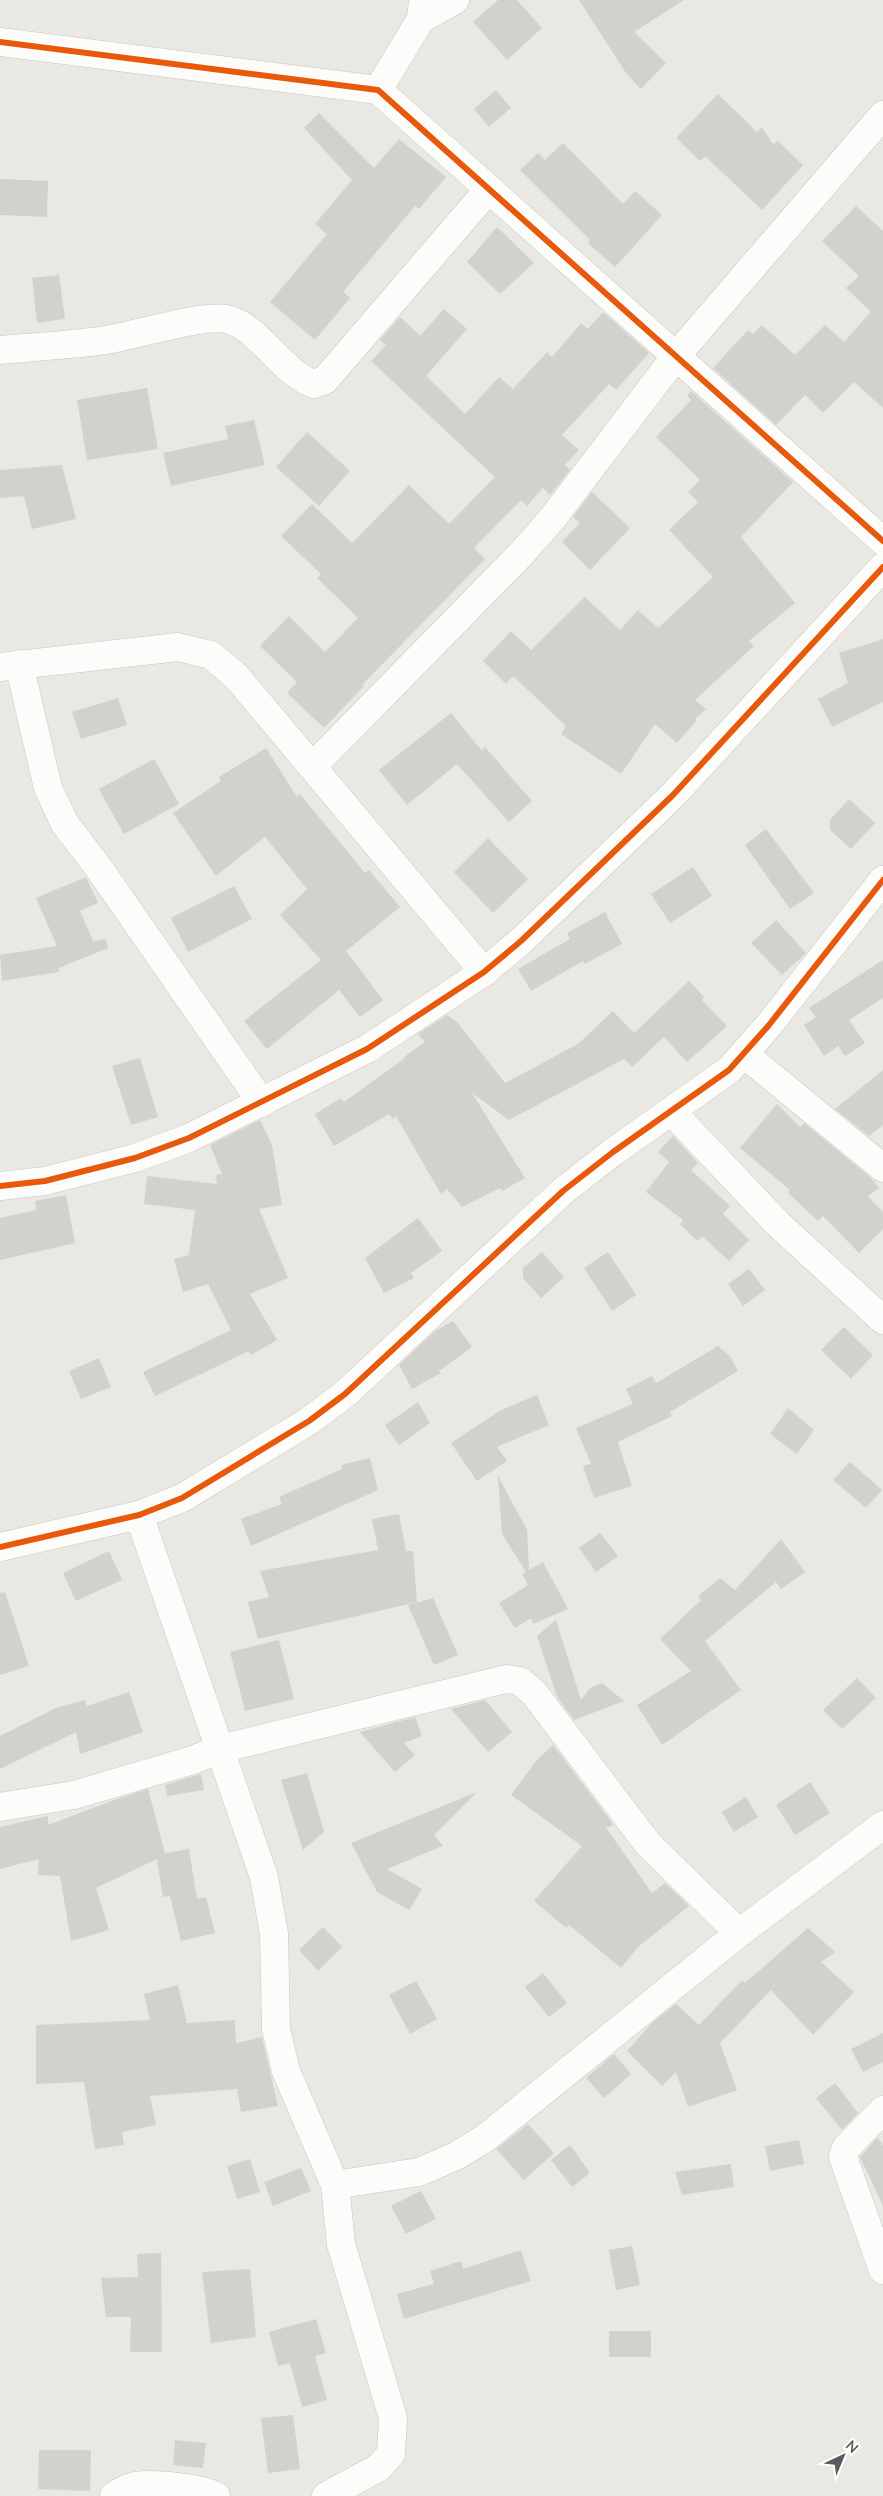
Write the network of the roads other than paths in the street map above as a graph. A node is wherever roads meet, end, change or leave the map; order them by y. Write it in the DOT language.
graph roads {
  1 [pos="455,0"];
  2 [pos="422,10"];
  3 [pos="0,42"];
  4 [pos="378,90"];
  5 [pos="883,115"];
  6 [pos="489,189"];
  7 [pos="0,350"];
  8 [pos="676,356"];
  9 [pos="883,541"];
  10 [pos="883,567"];
  11 [pos="10,665"];
  12 [pos="313,766"];
  13 [pos="883,880"];
  14 [pos="484,972"];
  15 [pos="744,1054"];
  16 [pos="262,1103"];
  17 [pos="671,1111"];
  18 [pos="883,1168"];
  19 [pos="0,1186"];
  20 [pos="883,1320"];
  21 [pos="139,1515"];
  22 [pos="0,1546"];
  23 [pos="220,1749"];
  24 [pos="0,1807"];
  25 [pos="883,1825"];
  26 [pos="739,1933"];
  27 [pos="883,2110"];
  28 [pos="335,2185"];
  29 [pos="883,2270"];
  30 [pos="114,2496"];
  31 [pos="216,2496"];
  32 [pos="326,2496"];
  1 -- 2 [label="street"];
  2 -- 4 [label="street"];
  3 -- 4 [label="street"];
  4 -- 6 [label="street"];
  5 -- 8 [label="street"];
  6 -- 7 [label="street"];
  6 -- 8 [label="street"];
  8 -- 9 [label="street"];
  8 -- 12 [label="street"];
  10 -- 14 [label="street"];
  11 -- 12 [label="street"];
  11 -- 16 [label="street"];
  12 -- 14 [label="street"];
  13 -- 15 [label="street"];
  14 -- 16 [label="street"];
  15 -- 17 [label="street"];
  15 -- 18 [label="street"];
  16 -- 19 [label="street"];
  17 -- 20 [label="street"];
  17 -- 21 [label="street"];
  21 -- 22 [label="street"];
  21 -- 23 [label="street"];
  23 -- 24 [label="street"];
  23 -- 26 [label="street"];
  23 -- 28 [label="street"];
  25 -- 26 [label="street"];
  26 -- 28 [label="street"];
  27 -- 29 [label="street"];
  28 -- 32 [label="street"];
  30 -- 31 [label="street"];
}
